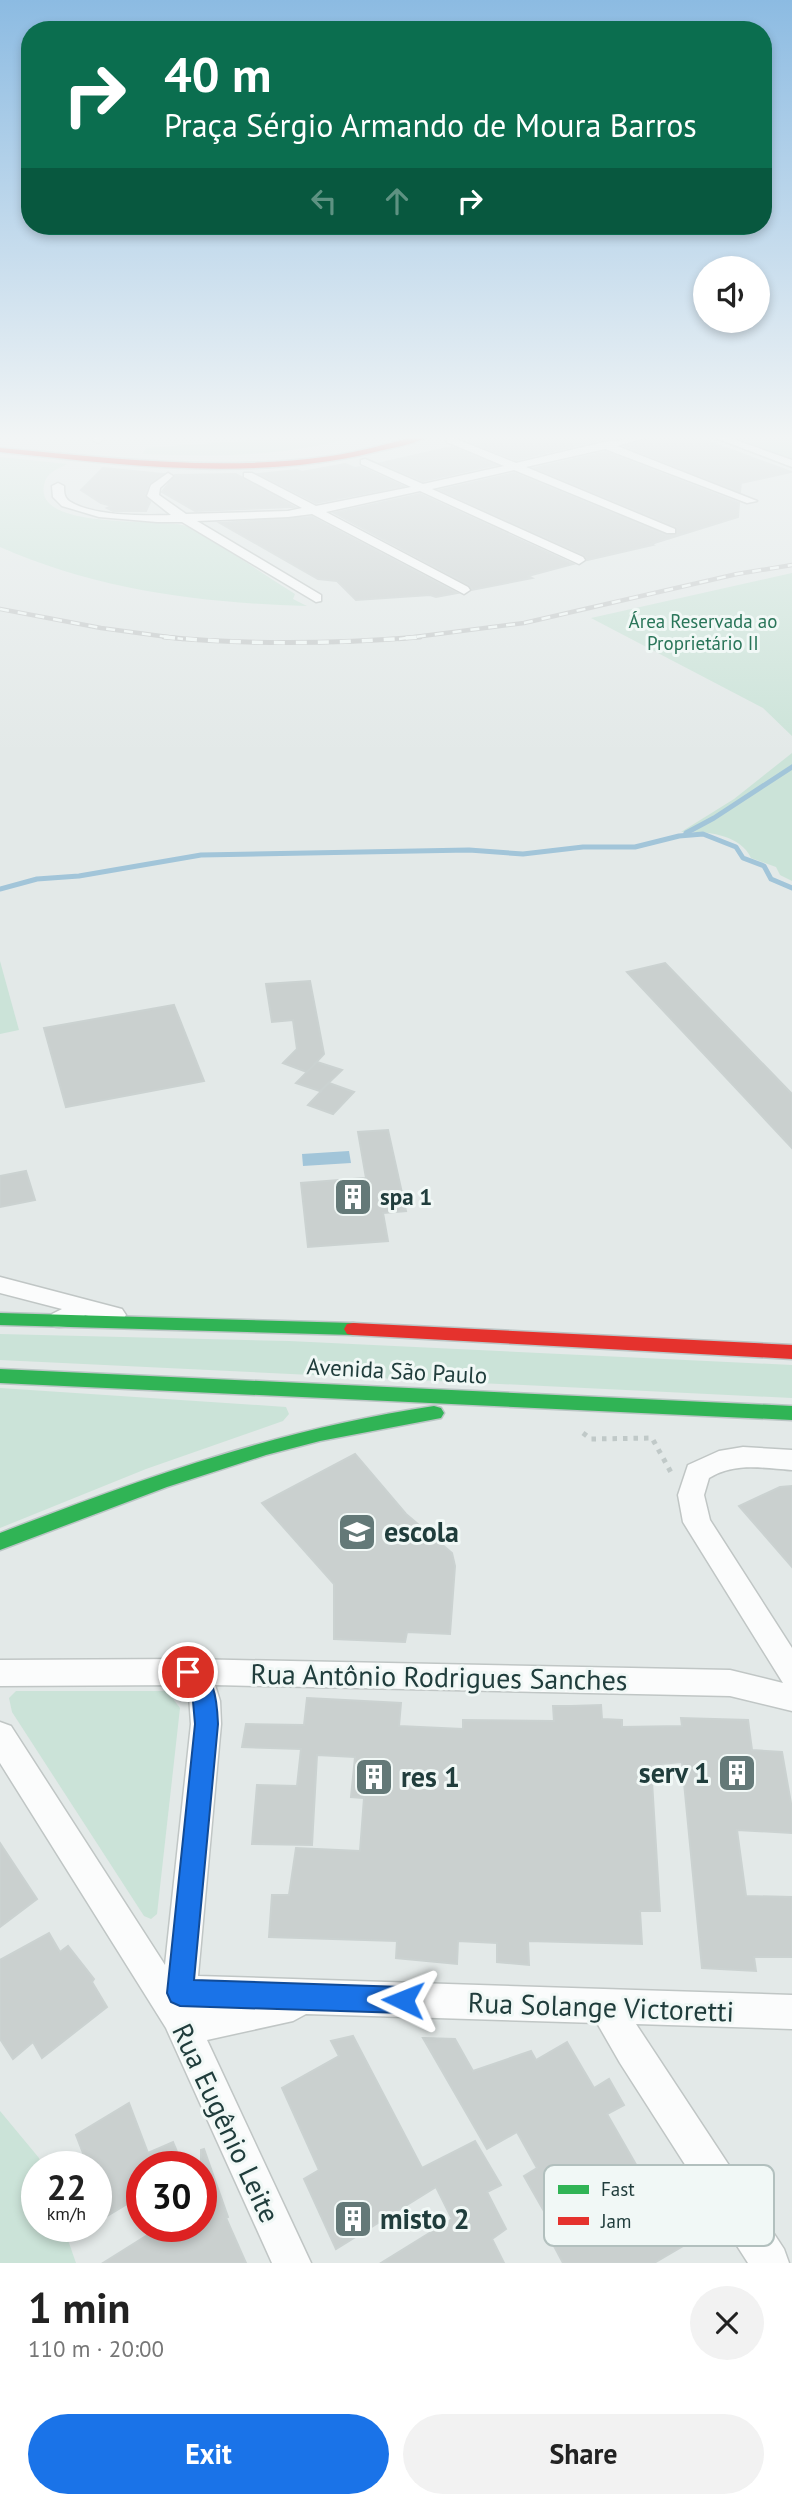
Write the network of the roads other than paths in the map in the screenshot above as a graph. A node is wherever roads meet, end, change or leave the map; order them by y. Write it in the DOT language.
graph roads {
  1 [pos="226,543"];
  2 [pos="375,543"];
  3 [pos="543,543"];
  4 [pos="579,559"];
  5 [pos="464,590"];
  6 [pos="316,598"];
  7 [pos="0,1285"];
  8 [pos="0,1311"];
  9 [pos="69,1312"];
  10 [pos="30,1318"];
  11 [pos="0,1319"];
  12 [pos="136,1321"];
  13 [pos="792,1352"];
  14 [pos="0,1376"];
  15 [pos="584,1404"];
  16 [pos="792,1413"];
  17 [pos="792,1460"];
  18 [pos="0,1542"];
  19 [pos="188,1672"];
  20 [pos="0,1673"];
  21 [pos="792,1673"];
  22 [pos="792,1698"];
  23 [pos="0,1736"];
  24 [pos="608,2008"];
  25 [pos="177,2009"];
  26 [pos="792,2012"];
  27 [pos="706,2165"];
  28 [pos="759,2246"];
  29 [pos="292,2263"];
  30 [pos="770,2263"];
  1 -- 6 [label="street"];
  2 -- 5 [label="street"];
  3 -- 4 [label="street"];
  7 -- 9 [label="street"];
  8 -- 10 [label="main road"];
  9 -- 10 [label="main road"];
  9 -- 12 [label="street"];
  10 -- 11 [label="main road"];
  12 -- 13 [label="main road, Avenida São Paulo"];
  14 -- 15 [label="main road, Avenida São Paulo"];
  15 -- 16 [label="main road, Avenida São Paulo"];
  15 -- 18 [label="main road"];
  17 -- 21 [label="street"];
  19 -- 20 [label="street, Rua Antônio Rodrigues Sanches"];
  19 -- 22 [label="street, Rua Antônio Rodrigues Sanches"];
  19 -- 25 [label="street"];
  23 -- 25 [label="street, Rua Eugênio Leite"];
  24 -- 25 [label="street, Rua Solange Victoretti"];
  24 -- 26 [label="street, Rua Solange Victoretti"];
  24 -- 27 [label="street"];
  25 -- 29 [label="street, Rua Eugênio Leite"];
  28 -- 30 [label="street"];
}
